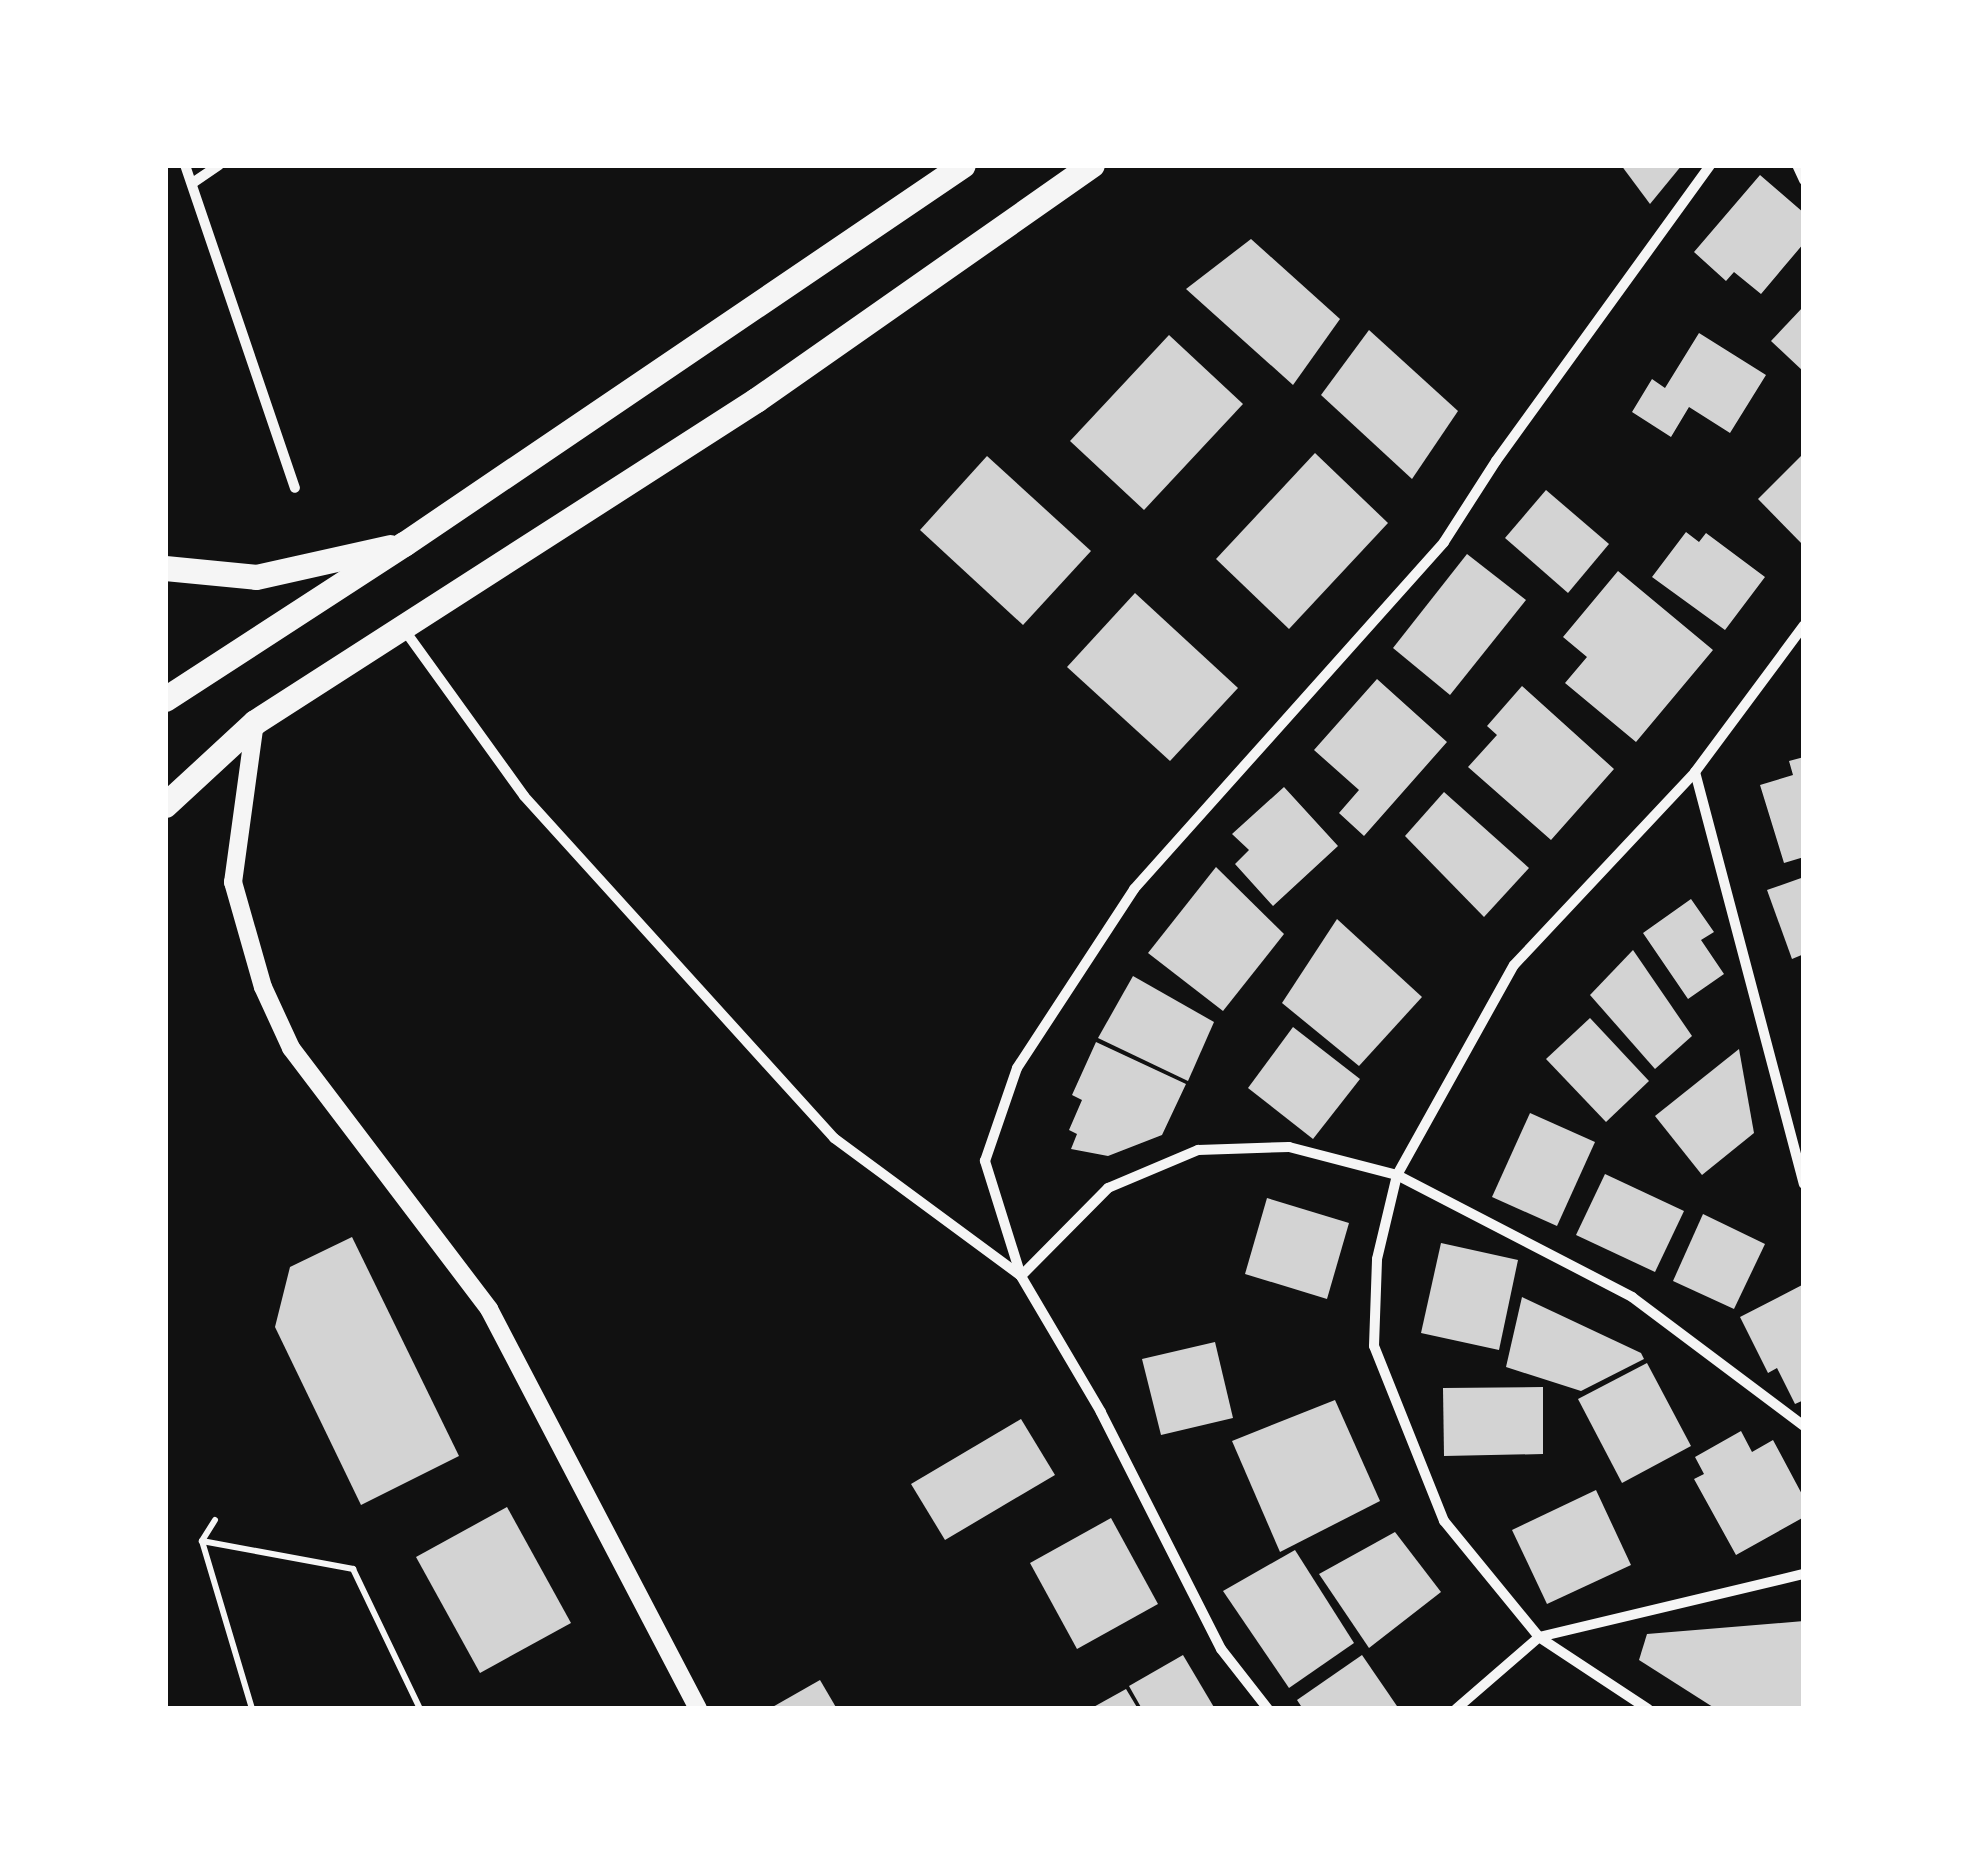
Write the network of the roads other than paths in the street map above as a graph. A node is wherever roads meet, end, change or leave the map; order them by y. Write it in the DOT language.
graph roads {
  1 [pos="185,165"];
  2 [pos="219,165"];
  3 [pos="963,165"];
  4 [pos="1092,165"];
  5 [pos="1710,165"];
  6 [pos="1797,165"];
  7 [pos="1804,180"];
  8 [pos="194,182"];
  9 [pos="294,488"];
  10 [pos="404,544"];
  11 [pos="165,568"];
  12 [pos="1804,626"];
  13 [pos="402,627"];
  14 [pos="165,700"];
  15 [pos="256,722"];
  16 [pos="1695,772"];
  17 [pos="165,804"];
  18 [pos="1397,1175"];
  19 [pos="1804,1184"];
  20 [pos="1021,1276"];
  21 [pos="1804,1426"];
  22 [pos="1804,1574"];
  23 [pos="1539,1636"];
  24 [pos="698,1709"];
  25 [pos="1268,1709"];
  26 [pos="1456,1709"];
  27 [pos="1648,1709"];
  1 -- 8 [label="street"];
  2 -- 8 [label="street"];
  3 -- 10 [label="main road"];
  4 -- 13 [label="main road"];
  5 -- 20 [label="street"];
  6 -- 7 [label="street"];
  8 -- 9 [label="street"];
  10 -- 11 [label="main road"];
  10 -- 14 [label="main road"];
  12 -- 16 [label="street"];
  13 -- 15 [label="main road"];
  13 -- 20 [label="street"];
  15 -- 17 [label="main road"];
  15 -- 24 [label="street"];
  16 -- 18 [label="street"];
  16 -- 19 [label="street"];
  18 -- 20 [label="street"];
  18 -- 21 [label="street"];
  18 -- 23 [label="street"];
  20 -- 25 [label="street"];
  22 -- 23 [label="street"];
  23 -- 26 [label="street"];
  23 -- 27 [label="street"];
}
